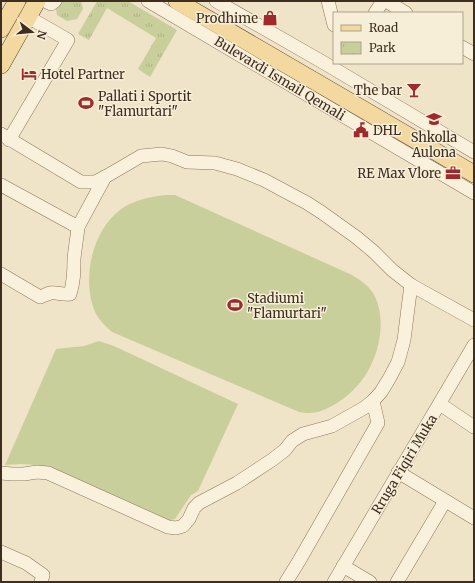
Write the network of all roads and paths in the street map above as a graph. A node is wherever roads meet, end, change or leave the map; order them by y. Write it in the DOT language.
graph roads {
  1 [pos="17,1"];
  2 [pos="37,1"];
  3 [pos="45,1"];
  4 [pos="55,1"];
  5 [pos="148,1"];
  6 [pos="177,1"];
  7 [pos="216,1"];
  8 [pos="328,1"];
  9 [pos="389,2"];
  10 [pos="376,12"];
  11 [pos="404,12"];
  12 [pos="28,17"];
  13 [pos="333,21"];
  14 [pos="1,29"];
  15 [pos="463,48"];
  16 [pos="474,54"];
  17 [pos="1,65"];
  18 [pos="5,137"];
  19 [pos="474,152"];
  20 [pos="474,174"];
  21 [pos="106,177"];
  22 [pos="1,185"];
  23 [pos="474,193"];
  24 [pos="78,227"];
  25 [pos="1,274"];
  26 [pos="411,285"];
  27 [pos="474,320"];
  28 [pos="474,345"];
  29 [pos="373,401"];
  30 [pos="440,404"];
  31 [pos="474,427"];
  32 [pos="1,472"];
  33 [pos="398,472"];
  34 [pos="445,501"];
  35 [pos="474,518"];
  36 [pos="1,552"];
  37 [pos="343,566"];
  38 [pos="41,582"];
  39 [pos="286,582"];
  40 [pos="334,582"];
  41 [pos="370,582"];
  42 [pos="397,582"];
  1 -- 14 [label="main road"];
  2 -- 12 [label="main road"];
  3 -- 4 [label="street"];
  5 -- 23 [label="street, Bulevardi Ismail Qemali"];
  6 -- 20 [label="main road, Bulevardi Ismail Qemali"];
  7 -- 19 [label="street"];
  8 -- 13 [label="street"];
  9 -- 10 [label="street"];
  9 -- 11 [label="street"];
  12 -- 17 [label="main road"];
  12 -- 18 [label="street"];
  15 -- 16 [label="street"];
  18 -- 21 [label="street"];
  21 -- 24 [label="street"];
  21 -- 26 [label="street"];
  22 -- 24 [label="street"];
  24 -- 25 [label="street"];
  26 -- 27 [label="street"];
  26 -- 29 [label="street"];
  28 -- 30 [label="street, Rruga Fiqiri Muka"];
  29 -- 32 [label="street"];
  29 -- 39 [label="street"];
  30 -- 31 [label="street"];
  30 -- 33 [label="street, Rruga Fiqiri Muka"];
  33 -- 34 [label="street"];
  33 -- 37 [label="street, Rruga Fiqiri Muka"];
  34 -- 35 [label="street"];
  34 -- 42 [label="street"];
  36 -- 38 [label="street"];
  37 -- 40 [label="street, Rruga Fiqiri Muka"];
  37 -- 41 [label="street"];
}
